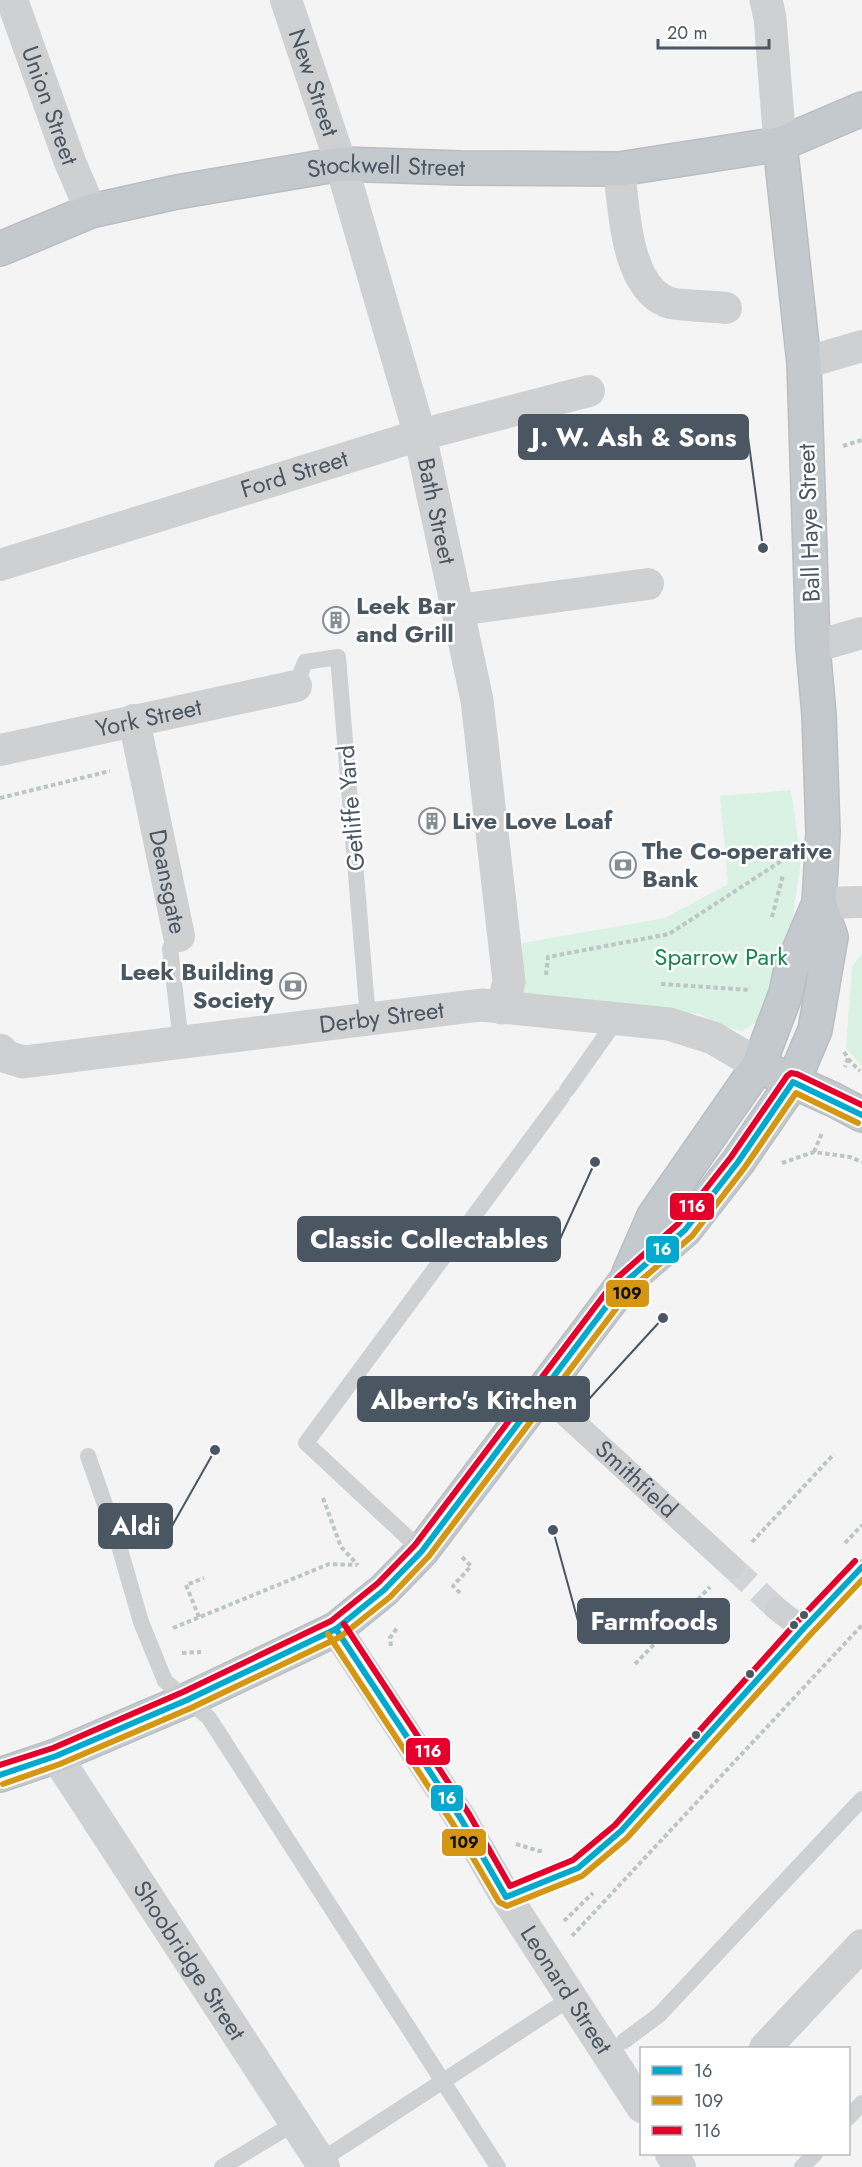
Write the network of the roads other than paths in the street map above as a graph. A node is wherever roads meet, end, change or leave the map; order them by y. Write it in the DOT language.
graph roads {
  1 [pos="12,0"];
  2 [pos="286,0"];
  3 [pos="766,0"];
  4 [pos="862,109"];
  5 [pos="780,144"];
  6 [pos="342,164"];
  7 [pos="619,169"];
  8 [pos="91,211"];
  9 [pos="0,249"];
  10 [pos="726,308"];
  11 [pos="862,346"];
  12 [pos="804,363"];
  13 [pos="589,391"];
  14 [pos="420,435"];
  15 [pos="0,565"];
  16 [pos="648,584"];
  17 [pos="458,610"];
  18 [pos="862,633"];
  19 [pos="813,646"];
  20 [pos="296,686"];
  21 [pos="134,720"];
  22 [pos="0,750"];
  23 [pos="862,902"];
  24 [pos="819,903"];
  25 [pos="179,936"];
  26 [pos="502,1008"];
  27 [pos="368,1018"];
  28 [pos="618,1018"];
  29 [pos="182,1042"];
  30 [pos="0,1050"];
  31 [pos="759,1065"];
  32 [pos="793,1082"];
  33 [pos="848,1107"];
  34 [pos="624,1283"];
  35 [pos="541,1392"];
  36 [pos="88,1456"];
  37 [pos="422,1551"];
  38 [pos="732,1567"];
  39 [pos="862,1567"];
  40 [pos="777,1609"];
  41 [pos="336,1629"];
  42 [pos="803,1629"];
  43 [pos="187,1700"];
  44 [pos="56,1756"];
  45 [pos="0,1775"];
  46 [pos="862,1799"];
  47 [pos="506,1896"];
  48 [pos="862,1945"];
  49 [pos="571,1998"];
  50 [pos="624,2041"];
  51 [pos="767,2047"];
  52 [pos="443,2082"];
  53 [pos="862,2103"];
  54 [pos="640,2105"];
  55 [pos="850,2117"];
  56 [pos="296,2123"];
  57 [pos="814,2155"];
  58 [pos="322,2164"];
  59 [pos="222,2167"];
  60 [pos="498,2167"];
  61 [pos="802,2167"];
  1 -- 8 [label="street, Union Street"];
  2 -- 6 [label="street, New Street"];
  3 -- 5 [label="street"];
  4 -- 5 [label="highway, Stockwell Street"];
  5 -- 7 [label="highway, Stockwell Street"];
  5 -- 12 [label="highway, Ball Haye Street"];
  6 -- 7 [label="highway, Stockwell Street"];
  6 -- 8 [label="highway, Stockwell Street"];
  6 -- 14 [label="street, Bath Street"];
  7 -- 10 [label="street"];
  8 -- 9 [label="highway, Stockwell Street"];
  11 -- 12 [label="street"];
  12 -- 19 [label="highway, Ball Haye Street"];
  13 -- 14 [label="street, Ford Street"];
  14 -- 15 [label="street, Ford Street"];
  14 -- 17 [label="street, Bath Street"];
  16 -- 17 [label="street"];
  17 -- 26 [label="street, Bath Street"];
  18 -- 19 [label="street"];
  19 -- 24 [label="highway, Ball Haye Street"];
  20 -- 21 [label="street, York Street"];
  20 -- 27 [label="lane, Getliffe Yard"];
  21 -- 22 [label="street, York Street"];
  21 -- 25 [label="street, Deansgate"];
  23 -- 24 [label="street"];
  24 -- 31 [label="highway, Ball Haye Street"];
  24 -- 32 [label="highway, Ball Haye Street"];
  25 -- 29 [label="lane, Deansgate"];
  26 -- 27 [label="street, Derby Street"];
  26 -- 28 [label="street, Derby Street"];
  27 -- 29 [label="street, Derby Street"];
  28 -- 31 [label="street, Derby Street"];
  28 -- 37 [label="lane"];
  29 -- 30 [label="street, Derby Street"];
  31 -- 32 [label="highway"];
  31 -- 34 [label="highway, Ball Haye Street"];
  32 -- 33 [label="highway"];
  32 -- 34 [label="highway, Ball Haye Street"];
  34 -- 35 [label="highway"];
  35 -- 37 [label="highway"];
  35 -- 38 [label="street, Smithfield"];
  36 -- 43 [label="lane"];
  37 -- 41 [label="highway"];
  39 -- 42 [label="lane"];
  40 -- 42 [label="street"];
  41 -- 43 [label="highway"];
  41 -- 47 [label="street, Leonard Street"];
  42 -- 47 [label="lane"];
  43 -- 44 [label="highway"];
  43 -- 52 [label="lane"];
  44 -- 45 [label="highway"];
  44 -- 56 [label="street, Shoobridge Street"];
  46 -- 50 [label="lane"];
  47 -- 49 [label="street, Leonard Street"];
  48 -- 51 [label="street"];
  49 -- 52 [label="lane"];
  49 -- 54 [label="street, Leonard Street"];
  52 -- 58 [label="lane"];
  52 -- 60 [label="lane"];
  53 -- 55 [label="lane"];
  56 -- 58 [label="street, Shoobridge Street"];
  56 -- 59 [label="lane"];
  57 -- 61 [label="lane"];
}
